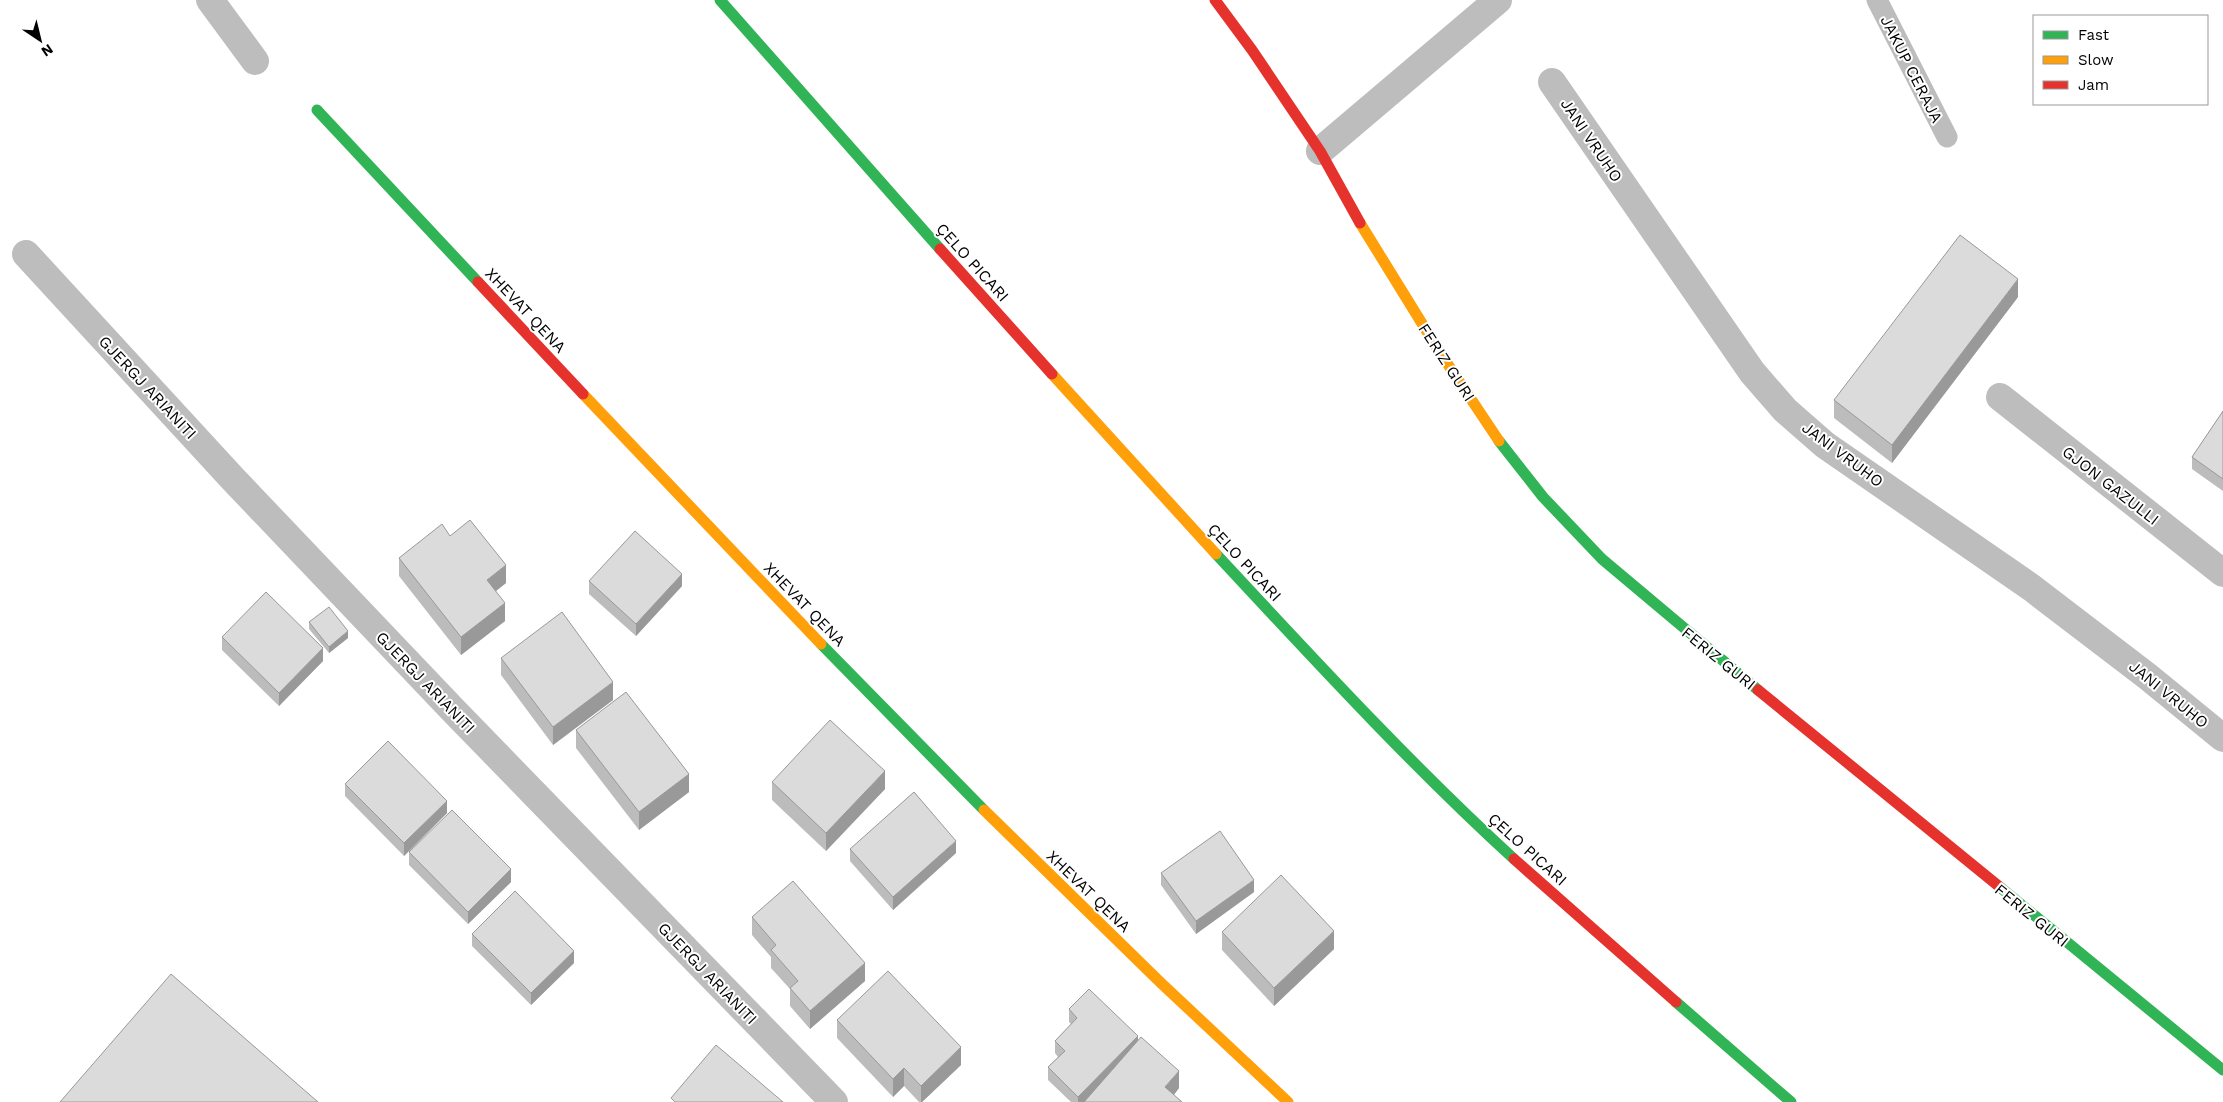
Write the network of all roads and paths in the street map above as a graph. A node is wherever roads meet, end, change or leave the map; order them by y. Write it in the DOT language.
graph roads {
  1 [pos="210,0"];
  2 [pos="720,0"];
  3 [pos="1215,0"];
  4 [pos="1498,0"];
  5 [pos="1877,0"];
  6 [pos="255,61"];
  7 [pos="1552,82"];
  8 [pos="317,110"];
  9 [pos="1946,137"];
  10 [pos="1320,151"];
  11 [pos="26,254"];
  12 [pos="2000,397"];
  13 [pos="2223,574"];
  14 [pos="2223,738"];
  15 [pos="2223,1070"];
  16 [pos="834,1102"];
  17 [pos="1288,1102"];
  18 [pos="1791,1102"];
  1 -- 6 [label="street"];
  2 -- 18 [label="street, ÇELO PICARI"];
  3 -- 10 [label="street, FERIZ GURI"];
  4 -- 10 [label="street"];
  5 -- 9 [label="lane, JAKUP CERAJA"];
  7 -- 14 [label="street, JANI VRUHO"];
  8 -- 17 [label="street, XHEVAT QENA"];
  10 -- 15 [label="street, FERIZ GURI"];
  11 -- 16 [label="street, GJERGJ ARIANITI"];
  12 -- 13 [label="street, GJON GAZULLI"];
}
